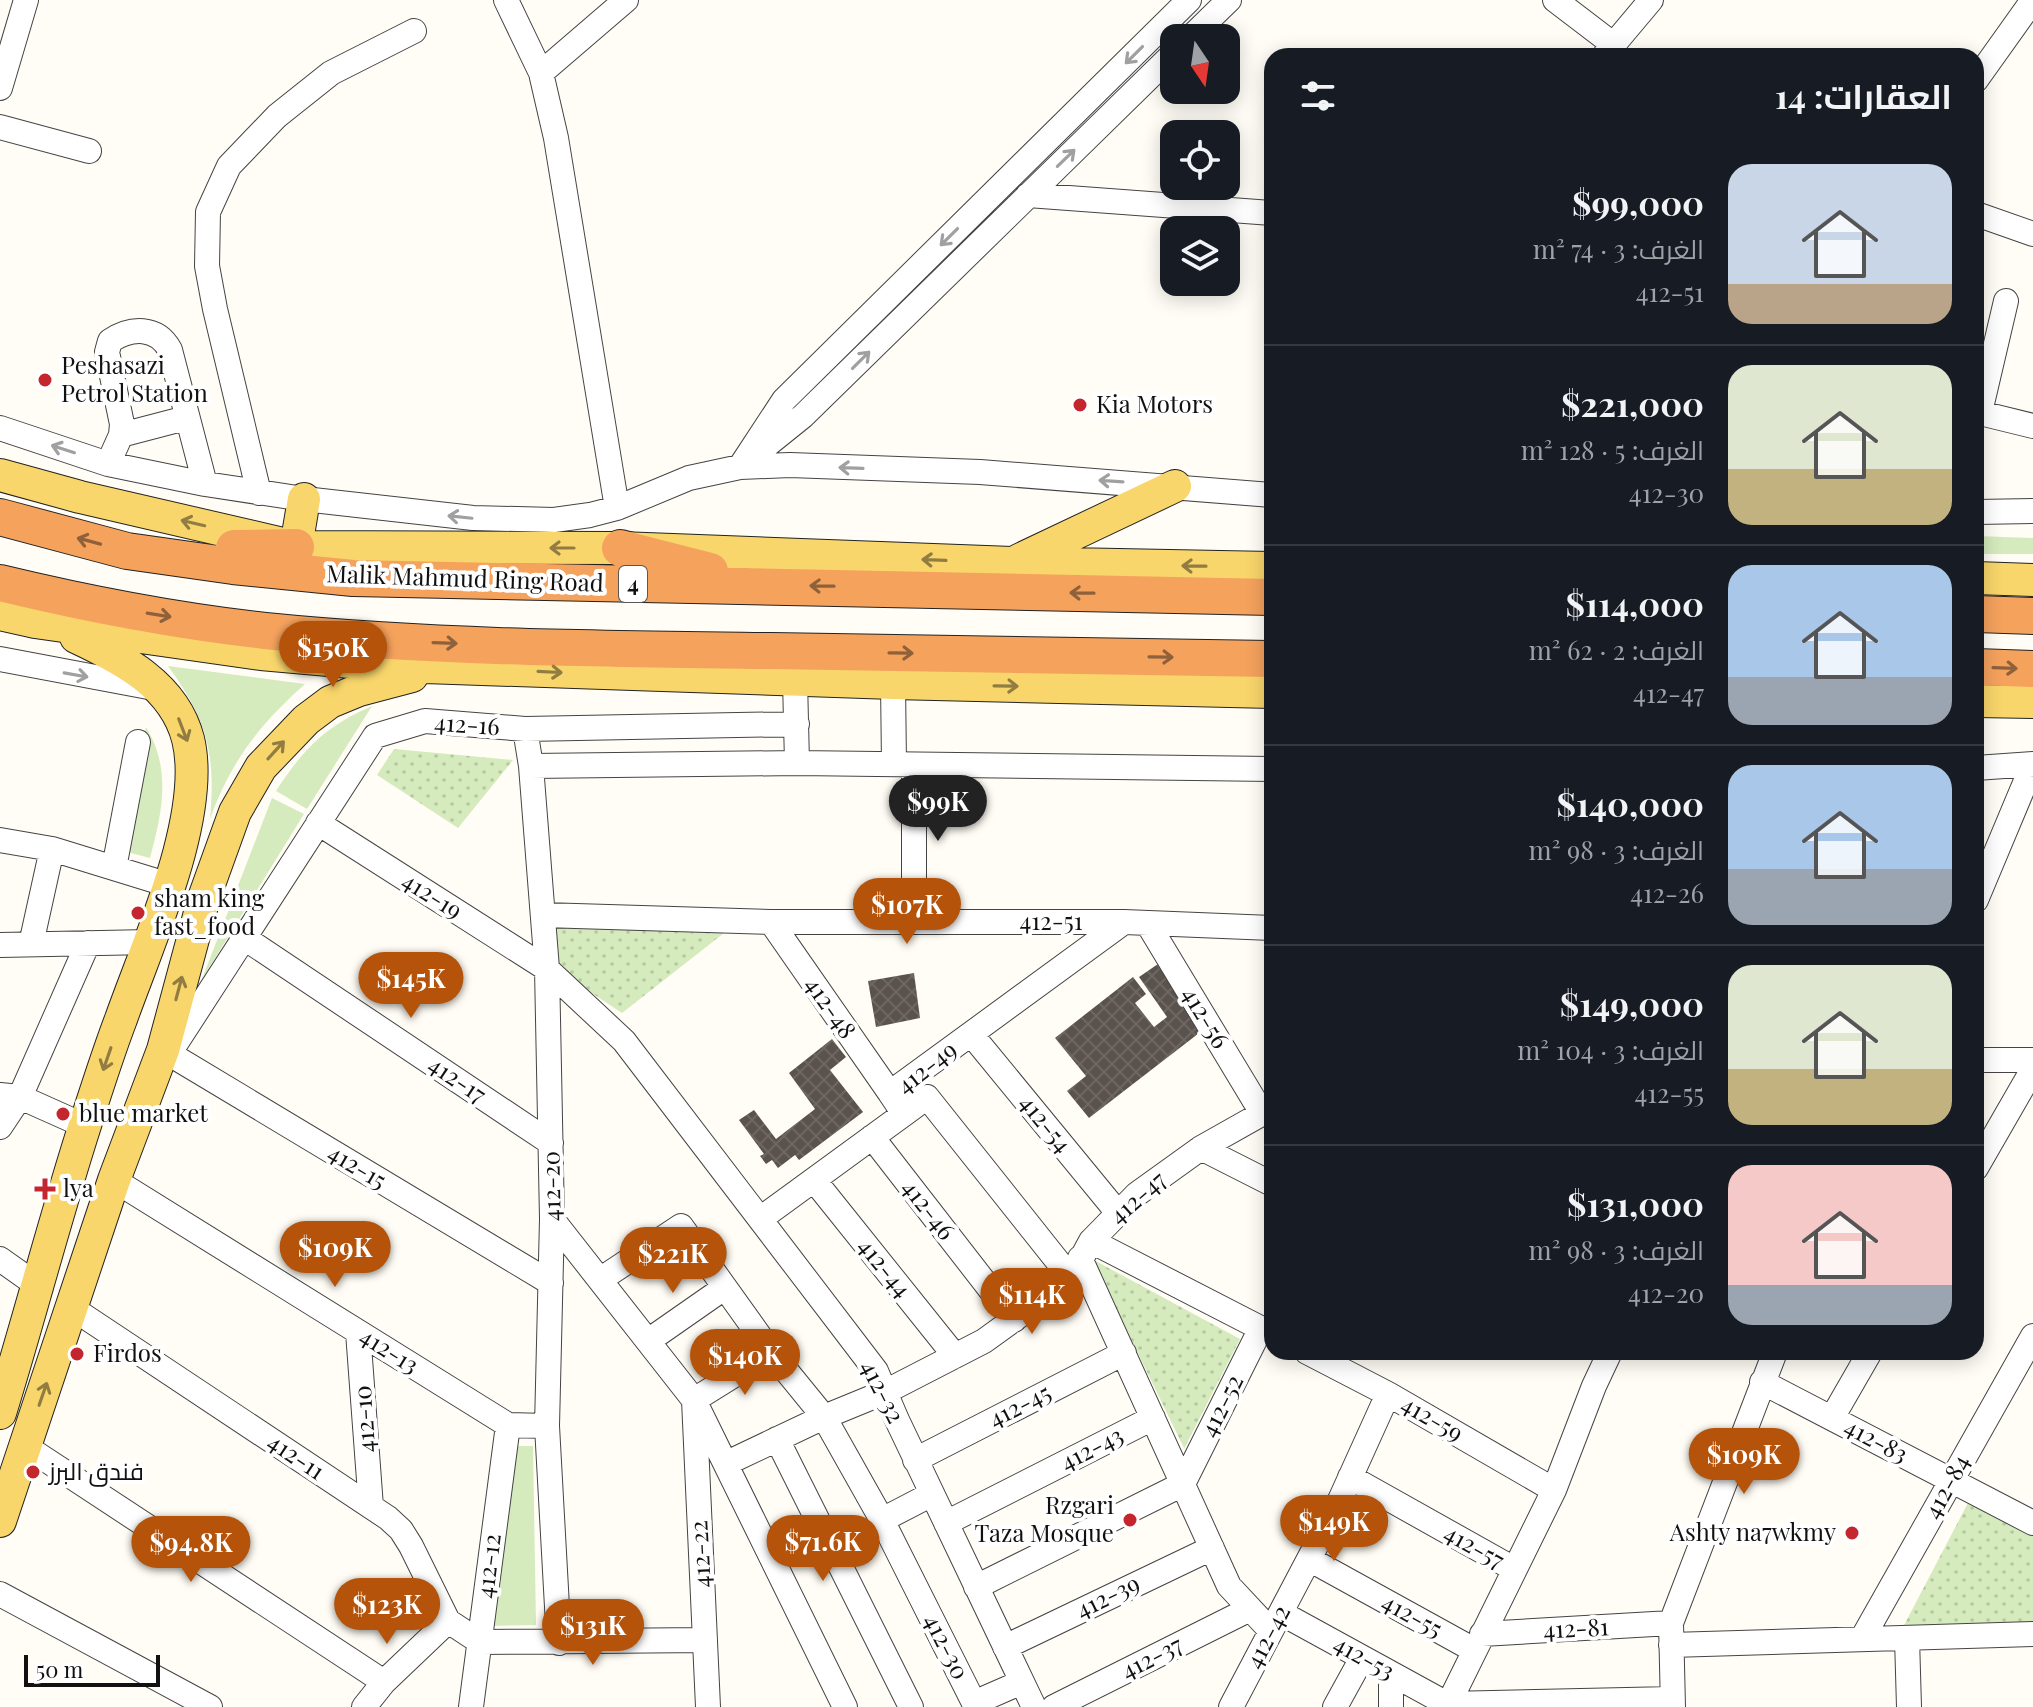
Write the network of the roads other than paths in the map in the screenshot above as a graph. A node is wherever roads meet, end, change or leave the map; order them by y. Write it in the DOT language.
graph roads {
  1 [pos="26,0"];
  2 [pos="506,0"];
  3 [pos="626,0"];
  4 [pos="1189,0"];
  5 [pos="1229,0"];
  6 [pos="1555,0"];
  7 [pos="1651,0"];
  8 [pos="2033,0"];
  9 [pos="1204,24"];
  10 [pos="414,31"];
  11 [pos="1607,48"];
  12 [pos="1611,48"];
  13 [pos="1160,67"];
  14 [pos="1984,69"];
  15 [pos="541,73"];
  16 [pos="0,88"];
  17 [pos="0,127"];
  18 [pos="89,151"];
  19 [pos="1028,195"];
  20 [pos="1264,212"];
  21 [pos="1984,217"];
  22 [pos="2033,234"];
  23 [pos="2006,301"];
  24 [pos="1984,388"];
  25 [pos="784,400"];
  26 [pos="1984,414"];
  27 [pos="803,416"];
  28 [pos="186,418"];
  29 [pos="2033,426"];
  30 [pos="0,428"];
  31 [pos="121,435"];
  32 [pos="108,464"];
  33 [pos="740,467"];
  34 [pos="0,475"];
  35 [pos="205,484"];
  36 [pos="1175,486"];
  37 [pos="259,493"];
  38 [pos="1264,494"];
  39 [pos="304,499"];
  40 [pos="617,508"];
  41 [pos="2032,509"];
  42 [pos="1984,512"];
  43 [pos="0,517"];
  44 [pos="296,547"];
  45 [pos="620,548"];
  46 [pos="127,551"];
  47 [pos="1012,563"];
  48 [pos="1264,568"];
  49 [pos="1984,578"];
  50 [pos="2033,580"];
  51 [pos="0,583"];
  52 [pos="762,585"];
  53 [pos="1264,597"];
  54 [pos="0,614"];
  55 [pos="1984,614"];
  56 [pos="2033,616"];
  57 [pos="35,622"];
  58 [pos="775,651"];
  59 [pos="0,659"];
  60 [pos="1264,659"];
  61 [pos="1984,667"];
  62 [pos="447,668"];
  63 [pos="2033,669"];
  64 [pos="676,676"];
  65 [pos="795,680"];
  66 [pos="893,683"];
  67 [pos="163,690"];
  68 [pos="1264,692"];
  69 [pos="1984,701"];
  70 [pos="2033,702"];
  71 [pos="797,724"];
  72 [pos="525,729"];
  73 [pos="138,742"];
  74 [pos="797,763"];
  75 [pos="904,764"];
  76 [pos="2033,764"];
  77 [pos="531,766"];
  78 [pos="1984,767"];
  79 [pos="1264,769"];
  80 [pos="318,823"];
  81 [pos="0,840"];
  82 [pos="52,849"];
  83 [pos="114,868"];
  84 [pos="1984,881"];
  85 [pos="169,885"];
  86 [pos="204,898"];
  87 [pos="543,915"];
  88 [pos="771,922"];
  89 [pos="914,922"];
  90 [pos="1136,923"];
  91 [pos="1264,928"];
  92 [pos="243,937"];
  93 [pos="150,942"];
  94 [pos="88,943"];
  95 [pos="31,944"];
  96 [pos="0,945"];
  97 [pos="547,969"];
  98 [pos="971,1034"];
  99 [pos="166,1052"];
  100 [pos="1984,1060"];
  101 [pos="2033,1060"];
  102 [pos="2033,1069"];
  103 [pos="912,1077"];
  104 [pos="890,1093"];
  105 [pos="10,1096"];
  106 [pos="927,1097"];
  107 [pos="1264,1106"];
  108 [pos="1264,1112"];
  109 [pos="904,1114"];
  110 [pos="85,1126"];
  111 [pos="0,1127"];
  112 [pos="872,1137"];
  113 [pos="551,1143"];
  114 [pos="1201,1148"];
  115 [pos="1984,1154"];
  116 [pos="114,1180"];
  117 [pos="814,1180"];
  118 [pos="1264,1180"];
  119 [pos="1118,1213"];
  120 [pos="552,1219"];
  121 [pos="760,1219"];
  122 [pos="0,1259"];
  123 [pos="1081,1259"];
  124 [pos="601,1279"];
  125 [pos="551,1283"];
  126 [pos="38,1286"];
  127 [pos="724,1288"];
  128 [pos="72,1308"];
  129 [pos="1014,1320"];
  130 [pos="1264,1330"];
  131 [pos="358,1332"];
  132 [pos="1264,1335"];
  133 [pos="2033,1336"];
  134 [pos="648,1341"];
  135 [pos="771,1352"];
  136 [pos="1124,1353"];
  137 [pos="955,1356"];
  138 [pos="1322,1360"];
  139 [pos="1605,1360"];
  140 [pos="1772,1360"];
  141 [pos="1865,1360"];
  142 [pos="1762,1382"];
  143 [pos="885,1392"];
  144 [pos="1388,1394"];
  145 [pos="694,1400"];
  146 [pos="0,1413"];
  147 [pos="824,1417"];
  148 [pos="1153,1418"];
  149 [pos="1832,1418"];
  150 [pos="508,1425"];
  151 [pos="547,1426"];
  152 [pos="777,1439"];
  153 [pos="25,1446"];
  154 [pos="915,1460"];
  155 [pos="727,1463"];
  156 [pos="1350,1477"];
  157 [pos="1951,1480"];
  158 [pos="1183,1484"];
  159 [pos="1554,1490"];
  160 [pos="932,1494"];
  161 [pos="371,1507"];
  162 [pos="882,1520"];
  163 [pos="0,1521"];
  164 [pos="946,1523"];
  165 [pos="2033,1523"];
  166 [pos="1212,1548"];
  167 [pos="1309,1559"];
  168 [pos="1514,1569"];
  169 [pos="976,1587"];
  170 [pos="0,1594"];
  171 [pos="1250,1609"];
  172 [pos="448,1621"];
  173 [pos="1276,1622"];
  174 [pos="1671,1634"];
  175 [pos="2033,1634"];
  176 [pos="1907,1638"];
  177 [pos="1862,1639"];
  178 [pos="705,1640"];
  179 [pos="480,1642"];
  180 [pos="1478,1642"];
  181 [pos="559,1643"];
  182 [pos="1005,1647"];
  183 [pos="1362,1658"];
  184 [pos="1391,1674"];
  185 [pos="384,1682"];
  186 [pos="1022,1682"];
  187 [pos="1235,1700"];
  188 [pos="1672,1703"];
  189 [pos="975,1705"];
  190 [pos="1447,1706"];
  191 [pos="210,1707"];
  192 [pos="364,1707"];
  193 [pos="471,1707"];
  194 [pos="708,1707"];
  195 [pos="845,1707"];
  196 [pos="911,1707"];
  197 [pos="1034,1707"];
  198 [pos="1054,1707"];
  199 [pos="1209,1707"];
  200 [pos="1335,1707"];
  201 [pos="1391,1707"];
  202 [pos="1909,1707"];
  1 -- 16 [label="street"];
  2 -- 15 [label="street"];
  3 -- 15 [label="street"];
  4 -- 25 [label="street, one-way"];
  5 -- 9 [label="street"];
  6 -- 11 [label="street"];
  7 -- 12 [label="street"];
  8 -- 14 [label="street"];
  10 -- 37 [label="street"];
  19 -- 13 [label="street, one-way"];
  15 -- 40 [label="street"];
  17 -- 18 [label="street"];
  19 -- 20 [label="street"];
  27 -- 19 [label="street, one-way"];
  21 -- 22 [label="street"];
  23 -- 24 [label="street"];
  25 -- 27 [label="street"];
  25 -- 33 [label="street"];
  26 -- 29 [label="street"];
  27 -- 33 [label="street"];
  28 -- 31 [label="street"];
  28 -- 31 [label="street"];
  28 -- 35 [label="street"];
  32 -- 30 [label="street, one-way"];
  31 -- 32 [label="street"];
  32 -- 35 [label="street"];
  36 -- 33 [label="street, one-way"];
  33 -- 40 [label="street"];
  44 -- 34 [label="main road, one-way"];
  35 -- 37 [label="street"];
  36 -- 38 [label="street"];
  36 -- 47 [label="main road"];
  37 -- 39 [label="street"];
  40 -- 39 [label="street, one-way"];
  39 -- 44 [label="main road"];
  41 -- 42 [label="street"];
  46 -- 43 [label="highway, Malik Mahmud Ring Road / 4, one-way"];
  45 -- 44 [label="main road, one-way"];
  44 -- 46 [label="highway"];
  47 -- 45 [label="main road, one-way"];
  45 -- 52 [label="highway"];
  46 -- 52 [label="highway, Malik Mahmud Ring Road / 4"];
  48 -- 47 [label="main road, one-way"];
  49 -- 50 [label="main road"];
  51 -- 58 [label="highway, one-way"];
  53 -- 52 [label="highway, Malik Mahmud Ring Road / 4, one-way"];
  54 -- 57 [label="main road"];
  55 -- 56 [label="highway"];
  57 -- 62 [label="main road"];
  57 -- 67 [label="main road"];
  58 -- 60 [label="highway, one-way"];
  58 -- 64 [label="highway"];
  59 -- 67 [label="street, one-way"];
  61 -- 63 [label="highway, one-way"];
  62 -- 64 [label="main road, one-way"];
  86 -- 62 [label="main road, one-way"];
  64 -- 65 [label="main road"];
  65 -- 66 [label="main road"];
  65 -- 71 [label="street"];
  66 -- 68 [label="main road, one-way"];
  66 -- 75 [label="street"];
  67 -- 85 [label="main road, one-way"];
  69 -- 70 [label="main road"];
  71 -- 72 [label="street, 412-16"];
  71 -- 74 [label="street"];
  72 -- 77 [label="street, 412-20"];
  72 -- 80 [label="street, 412-16"];
  73 -- 83 [label="street"];
  74 -- 75 [label="street"];
  74 -- 77 [label="street"];
  75 -- 79 [label="street"];
  75 -- 89 [label="street"];
  76 -- 78 [label="street"];
  76 -- 84 [label="street"];
  77 -- 87 [label="street, 412-20"];
  80 -- 92 [label="street, 412-16"];
  80 -- 97 [label="street, 412-19"];
  81 -- 82 [label="street"];
  82 -- 83 [label="street"];
  82 -- 95 [label="street"];
  83 -- 85 [label="street"];
  85 -- 86 [label="main road"];
  85 -- 93 [label="main road"];
  99 -- 86 [label="main road, one-way"];
  87 -- 88 [label="street, 412-51"];
  87 -- 97 [label="street, 412-20"];
  88 -- 89 [label="street, 412-51"];
  88 -- 104 [label="street, 412-48"];
  89 -- 90 [label="street, 412-51"];
  90 -- 91 [label="street, 412-51"];
  90 -- 98 [label="street, 412-49"];
  90 -- 107 [label="street, 412-56"];
  92 -- 99 [label="street, 412-16"];
  92 -- 113 [label="street, 412-17"];
  93 -- 94 [label="street"];
  93 -- 110 [label="main road, one-way"];
  94 -- 95 [label="street"];
  94 -- 105 [label="street"];
  95 -- 96 [label="street"];
  97 -- 113 [label="street, 412-20"];
  97 -- 121 [label="street, 412-32"];
  98 -- 103 [label="street, 412-49"];
  98 -- 119 [label="street, 412-54"];
  99 -- 116 [label="main road"];
  99 -- 125 [label="street, 412-15"];
  100 -- 101 [label="street"];
  102 -- 115 [label="street"];
  103 -- 104 [label="street, 412-49"];
  103 -- 106 [label="street"];
  104 -- 109 [label="street, 412-49"];
  105 -- 110 [label="street"];
  105 -- 111 [label="street"];
  106 -- 109 [label="street"];
  106 -- 123 [label="street"];
  108 -- 114 [label="street, 412-47"];
  109 -- 112 [label="street, 412-49"];
  110 -- 126 [label="main road"];
  112 -- 117 [label="street, 412-49"];
  112 -- 129 [label="street, 412-46"];
  113 -- 120 [label="street, 412-20"];
  114 -- 118 [label="street"];
  114 -- 119 [label="street, 412-47"];
  116 -- 128 [label="main road"];
  116 -- 131 [label="street, 412-13"];
  117 -- 121 [label="street, 412-49"];
  117 -- 137 [label="street, 412-44"];
  119 -- 123 [label="street, 412-47"];
  120 -- 124 [label="street"];
  120 -- 125 [label="street, 412-20"];
  121 -- 143 [label="street, 412-32"];
  122 -- 126 [label="street"];
  123 -- 129 [label="street, 412-47"];
  123 -- 130 [label="street"];
  123 -- 136 [label="street, 412-53"];
  124 -- 127 [label="street, 412-30"];
  124 -- 134 [label="street"];
  125 -- 151 [label="street, 412-20"];
  126 -- 146 [label="main road"];
  127 -- 134 [label="street"];
  127 -- 135 [label="street, 412-30"];
  153 -- 128 [label="main road, one-way"];
  128 -- 161 [label="street, 412-11"];
  129 -- 137 [label="street, 412-47"];
  131 -- 150 [label="street, 412-13"];
  131 -- 161 [label="street, 412-10"];
  132 -- 158 [label="street, 412-52"];
  133 -- 157 [label="street, 412-84"];
  134 -- 145 [label="street"];
  135 -- 145 [label="street"];
  135 -- 147 [label="street, 412-30"];
  136 -- 148 [label="street, 412-53"];
  136 -- 154 [label="street, 412-45"];
  137 -- 143 [label="street, 412-47"];
  138 -- 144 [label="street, 412-59"];
  139 -- 159 [label="street"];
  140 -- 142 [label="street"];
  141 -- 149 [label="street"];
  142 -- 149 [label="street, 412-83"];
  142 -- 174 [label="street"];
  143 -- 147 [label="street, 412-47"];
  143 -- 154 [label="street, 412-32"];
  144 -- 156 [label="street, 412-42"];
  144 -- 159 [label="street, 412-59"];
  145 -- 155 [label="street"];
  145 -- 178 [label="street, 412-22"];
  147 -- 152 [label="street, 412-47"];
  147 -- 162 [label="street, 412-30"];
  148 -- 158 [label="street, 412-53"];
  148 -- 164 [label="street, 412-43"];
  149 -- 157 [label="street, 412-83"];
  150 -- 151 [label="street"];
  150 -- 179 [label="street, 412-12"];
  151 -- 181 [label="street, 412-20"];
  152 -- 155 [label="street, 412-47"];
  152 -- 196 [label="street"];
  153 -- 163 [label="main road"];
  153 -- 185 [label="street"];
  154 -- 160 [label="street, 412-32"];
  155 -- 195 [label="street"];
  156 -- 167 [label="street, 412-42"];
  156 -- 168 [label="street, 412-57"];
  157 -- 165 [label="street, 412-83"];
  157 -- 177 [label="street, 412-84"];
  158 -- 166 [label="street, 412-53"];
  158 -- 169 [label="street"];
  159 -- 168 [label="street"];
  160 -- 162 [label="street"];
  160 -- 164 [label="street, 412-32"];
  161 -- 172 [label="street, 412-11"];
  162 -- 189 [label="street, 412-30"];
  164 -- 169 [label="street, 412-32"];
  166 -- 171 [label="street, 412-53"];
  166 -- 182 [label="street, 412-39"];
  167 -- 173 [label="street, 412-42"];
  167 -- 180 [label="street, 412-55"];
  168 -- 180 [label="street"];
  169 -- 182 [label="street, 412-32"];
  170 -- 191 [label="street"];
  171 -- 173 [label="street, 412-53"];
  171 -- 198 [label="street, 412-37"];
  172 -- 179 [label="street, 412-11"];
  172 -- 185 [label="street"];
  173 -- 183 [label="street, 412-53"];
  173 -- 187 [label="street, 412-42"];
  174 -- 177 [label="street, 412-81"];
  174 -- 180 [label="street, 412-81"];
  174 -- 188 [label="street"];
  175 -- 176 [label="street, 412-81"];
  176 -- 177 [label="street, 412-81"];
  176 -- 202 [label="street"];
  178 -- 181 [label="street"];
  178 -- 194 [label="street, 412-22"];
  179 -- 181 [label="street"];
  179 -- 193 [label="street, 412-12"];
  180 -- 190 [label="street"];
  182 -- 186 [label="street, 412-32"];
  183 -- 184 [label="street, 412-53"];
  183 -- 200 [label="street"];
  184 -- 190 [label="street, 412-53"];
  184 -- 201 [label="street"];
  185 -- 192 [label="street"];
  186 -- 189 [label="street"];
  186 -- 197 [label="street, 412-32"];
  187 -- 199 [label="street"];
  188 -- 190 [label="street"];
}
